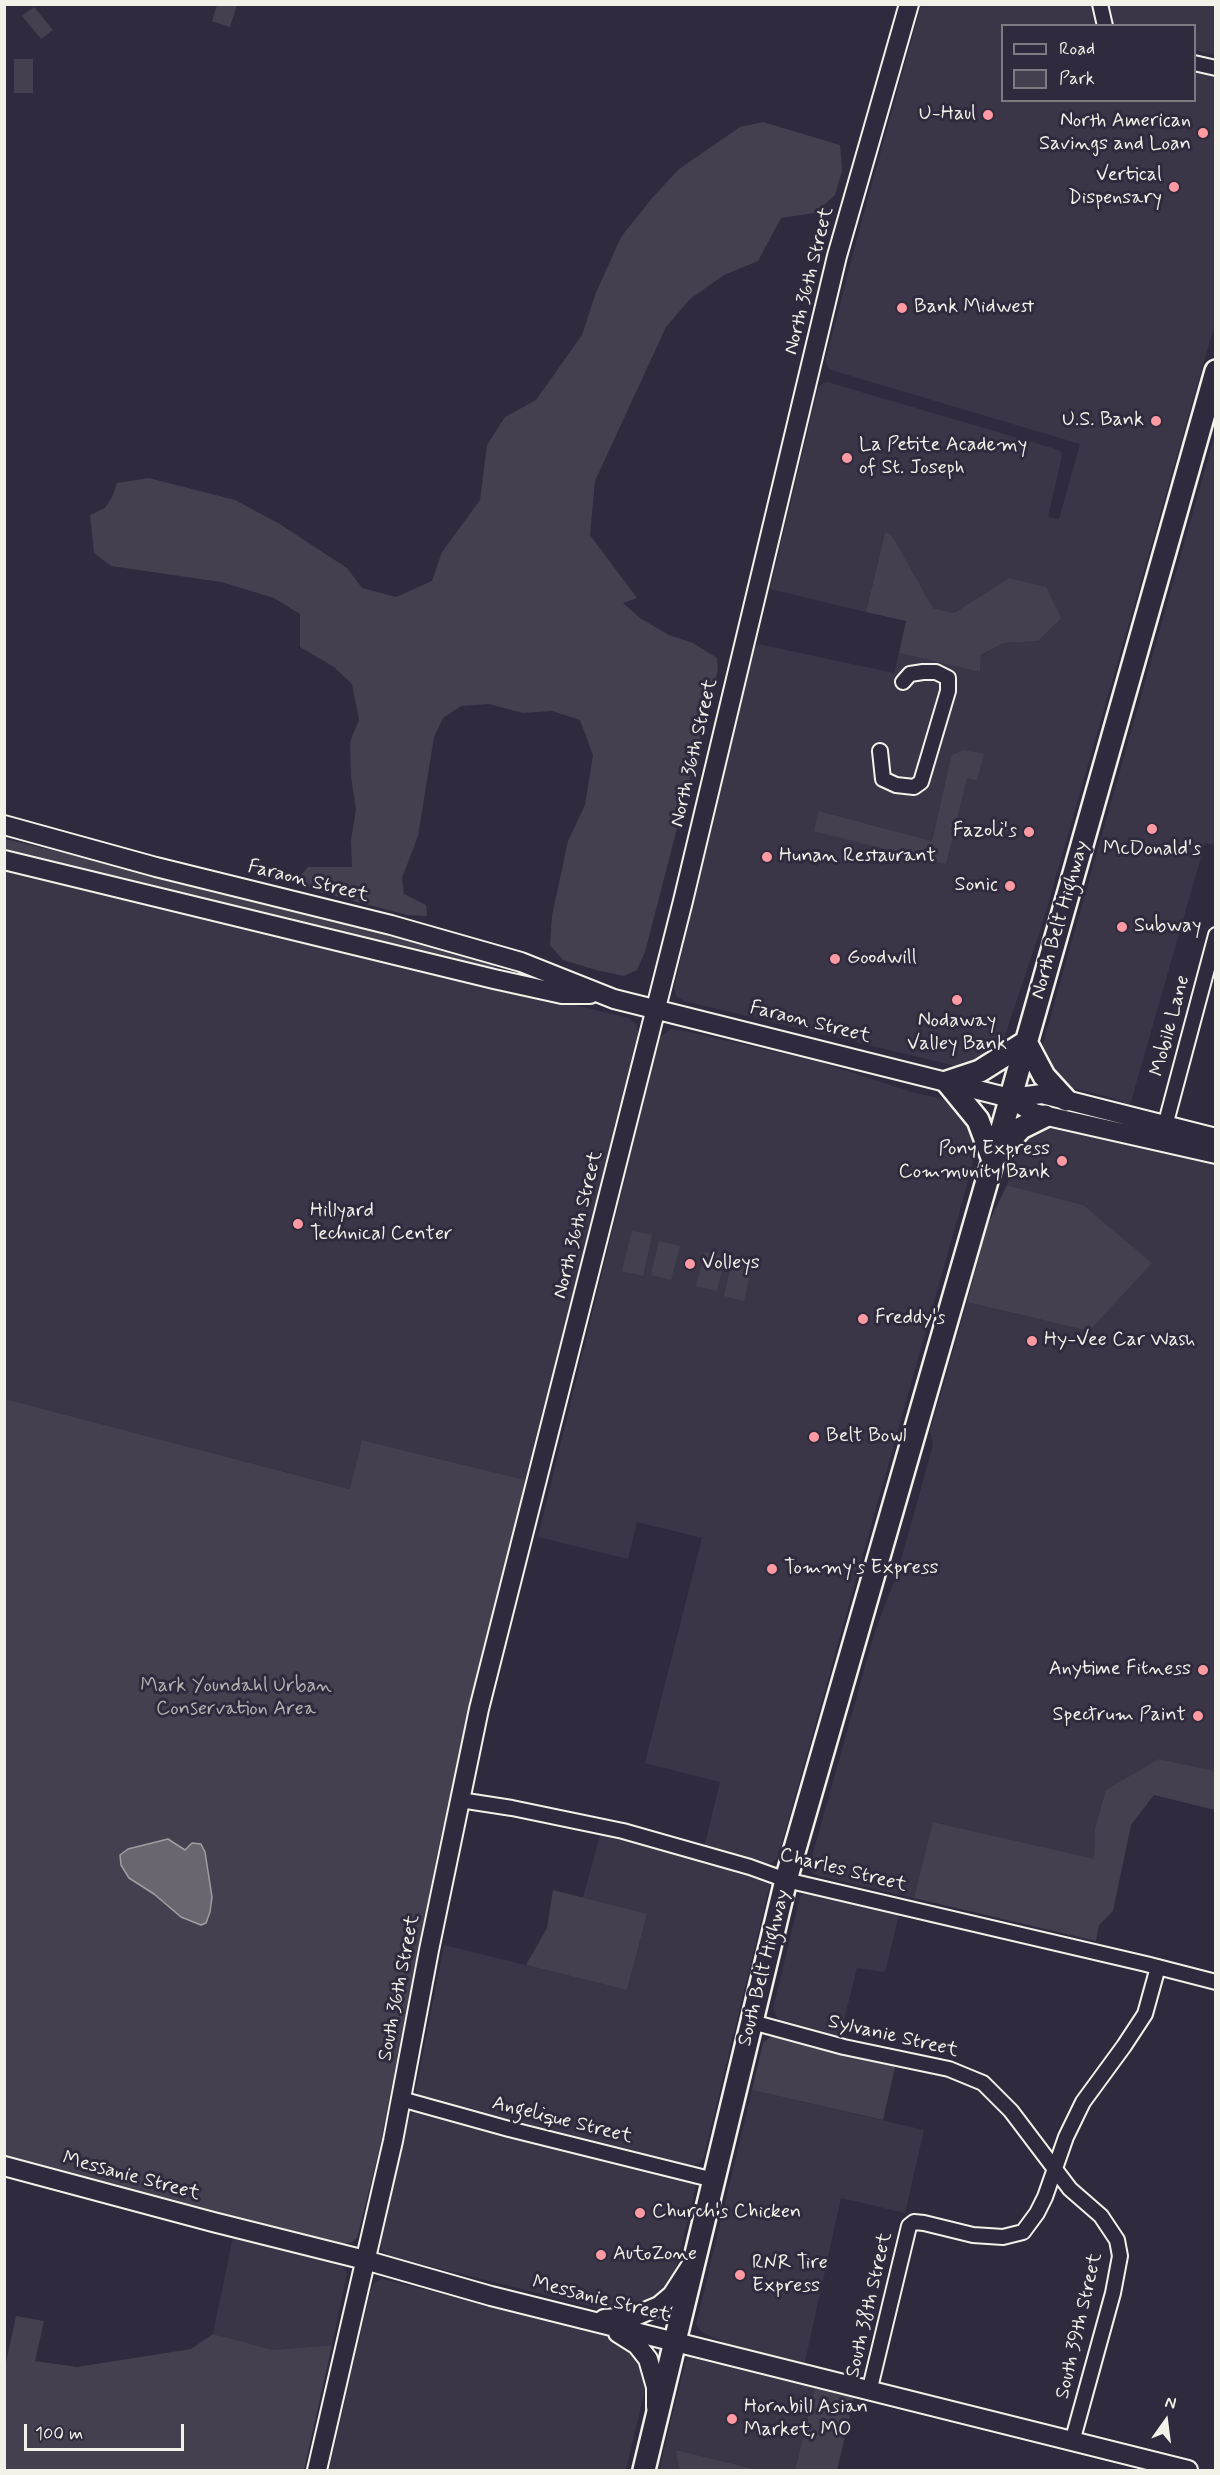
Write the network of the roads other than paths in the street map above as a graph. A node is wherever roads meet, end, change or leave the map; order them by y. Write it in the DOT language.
graph roads {
  1 [pos="909,4"];
  2 [pos="1100,4"];
  3 [pos="1105,24"];
  4 [pos="1196,63"];
  5 [pos="1215,68"];
  6 [pos="1215,371"];
  7 [pos="903,682"];
  8 [pos="880,751"];
  9 [pos="4,825"];
  10 [pos="4,860"];
  11 [pos="1215,935"];
  12 [pos="597,994"];
  13 [pos="656,1008"];
  14 [pos="1026,1042"];
  15 [pos="948,1082"];
  16 [pos="1010,1098"];
  17 [pos="1066,1100"];
  18 [pos="1044,1116"];
  19 [pos="1165,1126"];
  20 [pos="1215,1138"];
  21 [pos="1215,1154"];
  22 [pos="993,1160"];
  23 [pos="903,1469"];
  24 [pos="530,1514"];
  25 [pos="460,1800"];
  26 [pos="786,1880"];
  27 [pos="1158,1967"];
  28 [pos="1215,1982"];
  29 [pos="752,2022"];
  30 [pos="401,2099"];
  31 [pos="4,2166"];
  32 [pos="1055,2170"];
  33 [pos="714,2180"];
  34 [pos="365,2260"];
  35 [pos="694,2261"];
  36 [pos="588,2320"];
  37 [pos="675,2342"];
  38 [pos="869,2392"];
  39 [pos="656,2419"];
  40 [pos="1072,2442"];
  41 [pos="316,2470"];
  42 [pos="644,2470"];
  43 [pos="1188,2470"];
  1 -- 13 [label="main road, North 36th Street"];
  2 -- 3 [label="street"];
  4 -- 5 [label="street"];
  6 -- 14 [label="main road, North Belt Highway"];
  7 -- 8 [label="street"];
  9 -- 12 [label="main road, Faraon Street"];
  10 -- 12 [label="main road, Faraon Street"];
  11 -- 19 [label="street, Mobile Lane"];
  12 -- 13 [label="main road, Faraon Street"];
  13 -- 15 [label="main road, Faraon Street"];
  13 -- 24 [label="main road, North 36th Street"];
  14 -- 15 [label="main road"];
  14 -- 16 [label="main road, North Belt Highway"];
  14 -- 17 [label="main road"];
  15 -- 16 [label="main road, Faraon Street"];
  15 -- 22 [label="main road"];
  16 -- 17 [label="main road, Faraon Street"];
  16 -- 18 [label="main road, Faraon Street"];
  16 -- 22 [label="main road, North Belt Highway"];
  17 -- 19 [label="main road, Faraon Street"];
  18 -- 21 [label="main road, Faraon Street"];
  18 -- 22 [label="main road"];
  19 -- 20 [label="main road, Faraon Street"];
  22 -- 23 [label="main road, North Belt Highway"];
  23 -- 26 [label="main road, South Belt Highway"];
  24 -- 25 [label="main road, South 36th Street"];
  25 -- 26 [label="street, Charles Street"];
  25 -- 30 [label="main road, South 36th Street"];
  26 -- 27 [label="street, Charles Street"];
  26 -- 29 [label="main road, South Belt Highway"];
  27 -- 28 [label="street, Charles Street"];
  27 -- 32 [label="street"];
  29 -- 32 [label="street, Sylvanie Street"];
  29 -- 33 [label="main road, South Belt Highway"];
  30 -- 33 [label="street, Angelique Street"];
  30 -- 34 [label="main road, South 36th Street"];
  31 -- 34 [label="main road, Messanie Street"];
  32 -- 38 [label="street, South 38th Street"];
  32 -- 40 [label="street, South 39th Street"];
  33 -- 35 [label="main road, South Belt Highway"];
  34 -- 36 [label="main road, Messanie Street"];
  34 -- 41 [label="main road, South 36th Street"];
  35 -- 36 [label="main road"];
  35 -- 37 [label="main road, South Belt Highway"];
  36 -- 37 [label="main road, Messanie Street"];
  36 -- 39 [label="main road"];
  37 -- 38 [label="main road, Messanie Street"];
  37 -- 39 [label="main road, South Belt Highway"];
  38 -- 40 [label="main road, Messanie Street"];
  39 -- 42 [label="main road, South Belt Highway"];
  40 -- 43 [label="main road, Messanie Street"];
}
